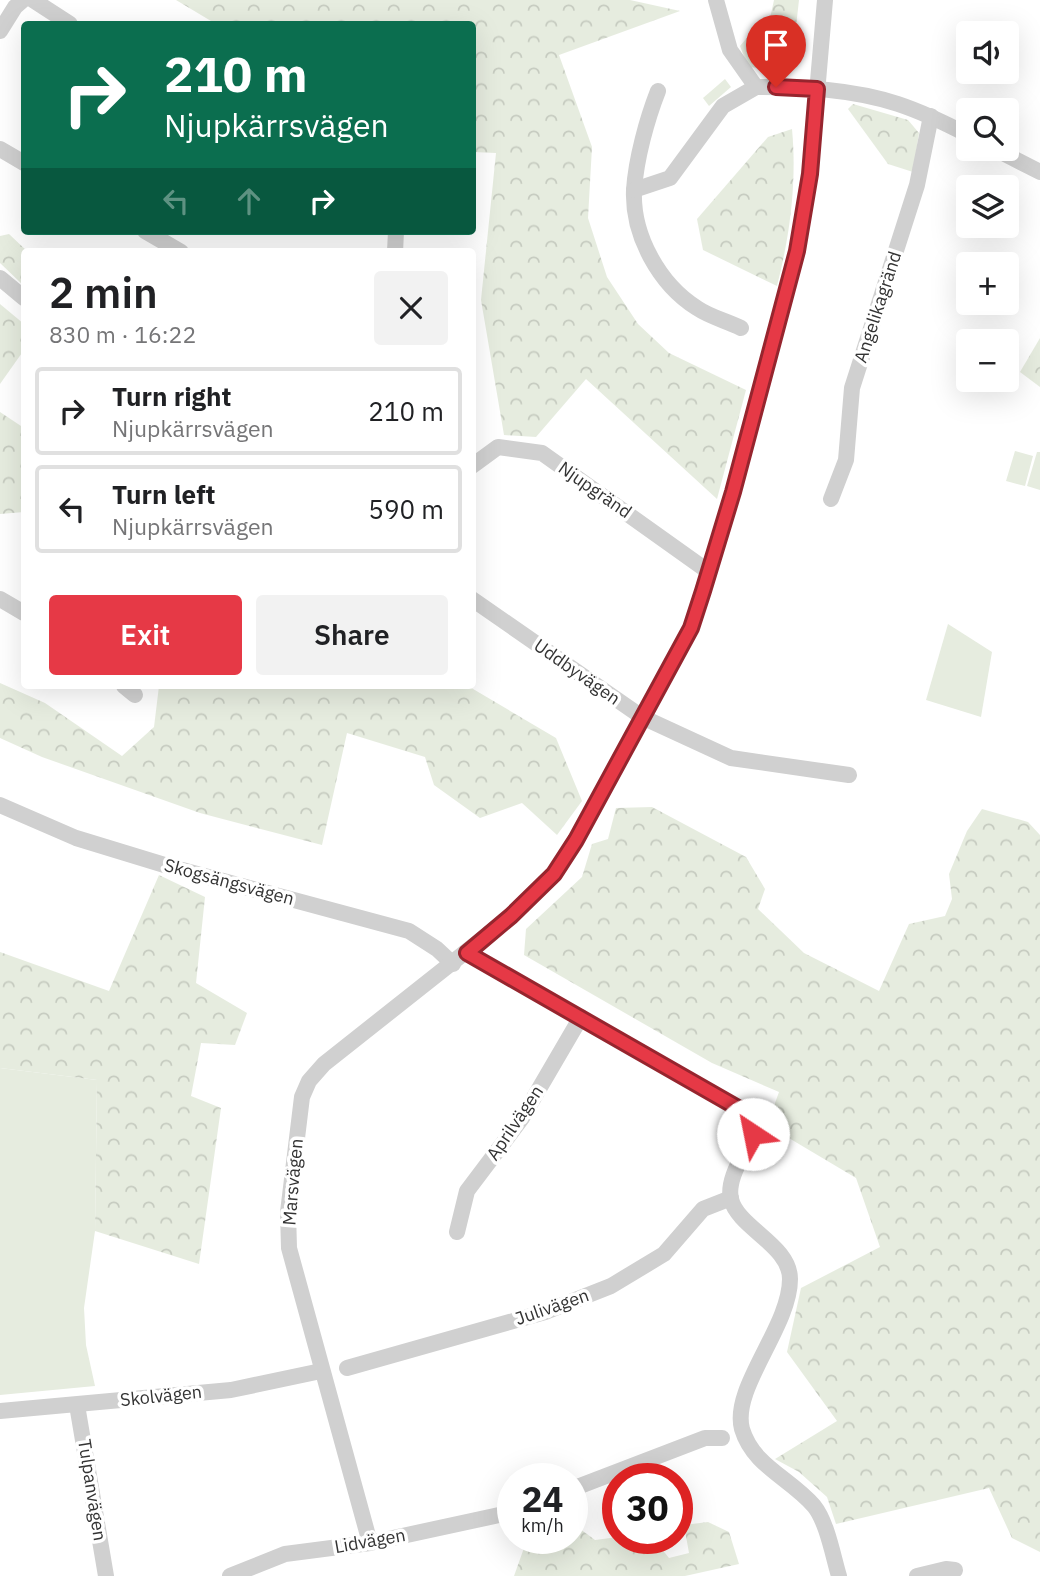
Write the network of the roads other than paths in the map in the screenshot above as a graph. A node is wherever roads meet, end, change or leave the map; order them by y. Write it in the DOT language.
graph roads {
  1 [pos="23,0"];
  2 [pos="33,0"];
  3 [pos="716,0"];
  4 [pos="825,0"];
  5 [pos="65,21"];
  6 [pos="0,31"];
  7 [pos="756,87"];
  8 [pos="817,89"];
  9 [pos="658,91"];
  10 [pos="930,116"];
  11 [pos="956,129"];
  12 [pos="0,149"];
  13 [pos="21,161"];
  14 [pos="1018,161"];
  15 [pos="1040,172"];
  16 [pos="634,190"];
  17 [pos="152,235"];
  18 [pos="174,248"];
  19 [pos="0,278"];
  20 [pos="21,296"];
  21 [pos="741,328"];
  22 [pos="476,463"];
  23 [pos="831,499"];
  24 [pos="709,572"];
  25 [pos="0,599"];
  26 [pos="476,602"];
  27 [pos="21,611"];
  28 [pos="642,717"];
  29 [pos="849,775"];
  30 [pos="0,806"];
  31 [pos="467,953"];
  32 [pos="453,964"];
  33 [pos="582,1017"];
  34 [pos="731,1198"];
  35 [pos="457,1232"];
  36 [pos="347,1368"];
  37 [pos="321,1371"];
  38 [pos="77,1405"];
  39 [pos="0,1411"];
  40 [pos="722,1438"];
  41 [pos="588,1483"];
  42 [pos="497,1515"];
  43 [pos="370,1543"];
  44 [pos="955,1570"];
  45 [pos="106,1576"];
  46 [pos="230,1576"];
  47 [pos="839,1576"];
  48 [pos="917,1576"];
  1 -- 6 [label="street"];
  2 -- 5 [label="street"];
  3 -- 7 [label="street"];
  4 -- 8 [label="street, Marsvägen"];
  7 -- 8 [label="street"];
  7 -- 16 [label="street"];
  8 -- 10 [label="street"];
  8 -- 24 [label="street, Marsvägen"];
  9 -- 16 [label="street"];
  10 -- 11 [label="street"];
  10 -- 23 [label="street, Angelikagränd"];
  12 -- 13 [label="street"];
  14 -- 15 [label="street"];
  16 -- 21 [label="street"];
  17 -- 18 [label="street"];
  19 -- 20 [label="street"];
  22 -- 24 [label="street, Njupgränd"];
  24 -- 28 [label="street, Marsvägen"];
  25 -- 27 [label="street"];
  26 -- 28 [label="street, Uddbyvägen"];
  28 -- 29 [label="street, Uddbyvägen"];
  28 -- 31 [label="street, Marsvägen"];
  30 -- 32 [label="street, Skogsängsvägen"];
  31 -- 32 [label="street, Marsvägen"];
  31 -- 33 [label="street"];
  32 -- 37 [label="street, Marsvägen"];
  33 -- 34 [label="street"];
  33 -- 35 [label="street, Aprilvägen"];
  34 -- 36 [label="street, Julivägen"];
  34 -- 47 [label="street"];
  37 -- 38 [label="street, Skolvägen"];
  37 -- 43 [label="street, Marsvägen"];
  38 -- 39 [label="street, Skolvägen"];
  38 -- 45 [label="street, Tulpanvägen"];
  40 -- 41 [label="street"];
  42 -- 43 [label="street, Lidvägen"];
  43 -- 46 [label="street, Lidvägen"];
  44 -- 48 [label="street"];
}
